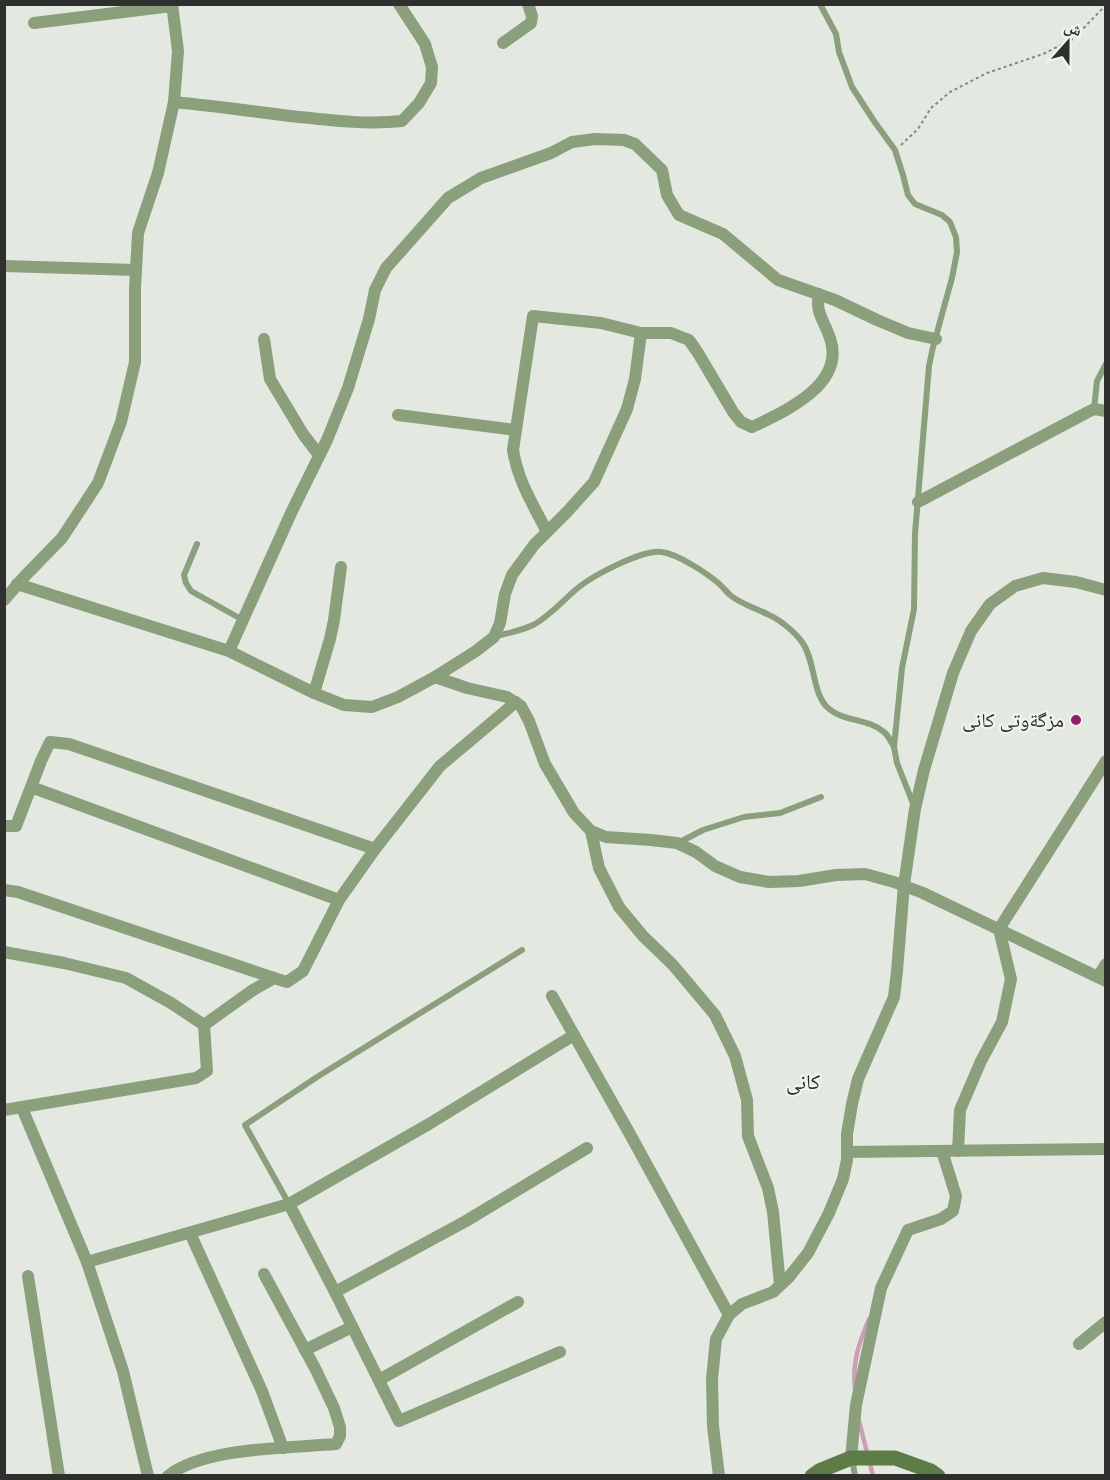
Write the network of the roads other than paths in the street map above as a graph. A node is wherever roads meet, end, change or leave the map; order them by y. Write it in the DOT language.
graph roads {
  1 [pos="399,4"];
  2 [pos="528,4"];
  3 [pos="820,4"];
  4 [pos="172,5"];
  5 [pos="34,23"];
  6 [pos="503,43"];
  7 [pos="174,102"];
  8 [pos="4,266"];
  9 [pos="136,270"];
  10 [pos="819,294"];
  11 [pos="641,333"];
  12 [pos="264,339"];
  13 [pos="936,339"];
  14 [pos="1106,364"];
  15 [pos="1100,410"];
  16 [pos="398,415"];
  17 [pos="516,430"];
  18 [pos="319,455"];
  19 [pos="918,502"];
  20 [pos="547,532"];
  21 [pos="197,544"];
  22 [pos="341,567"];
  23 [pos="17,584"];
  24 [pos="1106,590"];
  25 [pos="4,600"];
  26 [pos="243,620"];
  27 [pos="494,637"];
  28 [pos="229,651"];
  29 [pos="435,678"];
  30 [pos="314,693"];
  31 [pos="516,702"];
  32 [pos="894,747"];
  33 [pos="1106,761"];
  34 [pos="31,787"];
  35 [pos="821,797"];
  36 [pos="915,809"];
  37 [pos="4,826"];
  38 [pos="591,831"];
  39 [pos="677,843"];
  40 [pos="375,849"];
  41 [pos="904,885"];
  42 [pos="4,890"];
  43 [pos="339,900"];
  44 [pos="999,929"];
  45 [pos="522,950"];
  46 [pos="4,952"];
  47 [pos="1106,964"];
  48 [pos="274,978"];
  49 [pos="1102,979"];
  50 [pos="552,996"];
  51 [pos="204,1025"];
  52 [pos="574,1035"];
  53 [pos="22,1108"];
  54 [pos="4,1110"];
  55 [pos="587,1148"];
  56 [pos="1106,1149"];
  57 [pos="942,1151"];
  58 [pos="958,1151"];
  59 [pos="847,1152"];
  60 [pos="288,1204"];
  61 [pos="190,1233"];
  62 [pos="87,1262"];
  63 [pos="264,1274"];
  64 [pos="28,1276"];
  65 [pos="780,1285"];
  66 [pos="335,1292"];
  67 [pos="518,1302"];
  68 [pos="729,1315"];
  69 [pos="1106,1322"];
  70 [pos="352,1327"];
  71 [pos="1079,1344"];
  72 [pos="305,1350"];
  73 [pos="560,1352"];
  74 [pos="379,1380"];
  75 [pos="283,1448"];
  76 [pos="851,1458"];
  77 [pos="60,1476"];
  78 [pos="148,1476"];
  79 [pos="168,1476"];
  80 [pos="719,1476"];
  81 [pos="812,1476"];
  82 [pos="855,1476"];
  83 [pos="938,1476"];
  1 -- 7 [label="street"];
  2 -- 6 [label="street"];
  3 -- 13 [label="lane"];
  4 -- 5 [label="street"];
  4 -- 7 [label="street"];
  7 -- 9 [label="street"];
  8 -- 9 [label="street"];
  9 -- 23 [label="street"];
  10 -- 11 [label="street"];
  10 -- 13 [label="street"];
  10 -- 18 [label="street"];
  11 -- 17 [label="street"];
  11 -- 20 [label="street"];
  12 -- 18 [label="street"];
  13 -- 19 [label="lane"];
  14 -- 15 [label="lane"];
  15 -- 19 [label="street"];
  16 -- 17 [label="street"];
  17 -- 20 [label="street"];
  18 -- 26 [label="street"];
  19 -- 32 [label="lane"];
  20 -- 27 [label="street"];
  21 -- 26 [label="lane"];
  22 -- 30 [label="street"];
  23 -- 25 [label="street"];
  23 -- 28 [label="street"];
  24 -- 36 [label="street"];
  26 -- 28 [label="street"];
  27 -- 29 [label="street"];
  27 -- 32 [label="lane"];
  28 -- 30 [label="street"];
  29 -- 30 [label="street"];
  29 -- 31 [label="street"];
  31 -- 38 [label="street"];
  31 -- 40 [label="street"];
  32 -- 36 [label="lane"];
  33 -- 44 [label="street"];
  34 -- 37 [label="street"];
  34 -- 40 [label="street"];
  34 -- 43 [label="street"];
  35 -- 39 [label="lane"];
  36 -- 41 [label="street"];
  38 -- 39 [label="street"];
  38 -- 65 [label="street"];
  39 -- 41 [label="street"];
  40 -- 43 [label="street"];
  41 -- 44 [label="street"];
  41 -- 59 [label="street"];
  42 -- 48 [label="street"];
  43 -- 48 [label="street"];
  44 -- 49 [label="street"];
  44 -- 58 [label="street"];
  45 -- 60 [label="lane"];
  46 -- 51 [label="street"];
  47 -- 49 [label="street"];
  48 -- 51 [label="street"];
  50 -- 52 [label="street"];
  51 -- 53 [label="street"];
  52 -- 60 [label="street"];
  52 -- 68 [label="street"];
  53 -- 54 [label="street"];
  53 -- 62 [label="street"];
  55 -- 66 [label="street"];
  56 -- 58 [label="street"];
  57 -- 58 [label="street"];
  57 -- 59 [label="street"];
  57 -- 76 [label="street"];
  59 -- 65 [label="street"];
  60 -- 61 [label="street"];
  60 -- 66 [label="street"];
  61 -- 62 [label="street"];
  61 -- 75 [label="street"];
  62 -- 78 [label="street"];
  63 -- 72 [label="street"];
  64 -- 77 [label="street"];
  65 -- 68 [label="street"];
  66 -- 70 [label="street"];
  67 -- 74 [label="street"];
  68 -- 80 [label="street"];
  69 -- 71 [label="street"];
  70 -- 72 [label="street"];
  70 -- 74 [label="street"];
  72 -- 75 [label="street"];
  73 -- 74 [label="street"];
  75 -- 79 [label="street"];
  76 -- 81 [label="street"];
  76 -- 82 [label="lane"];
  76 -- 83 [label="street"];
}
